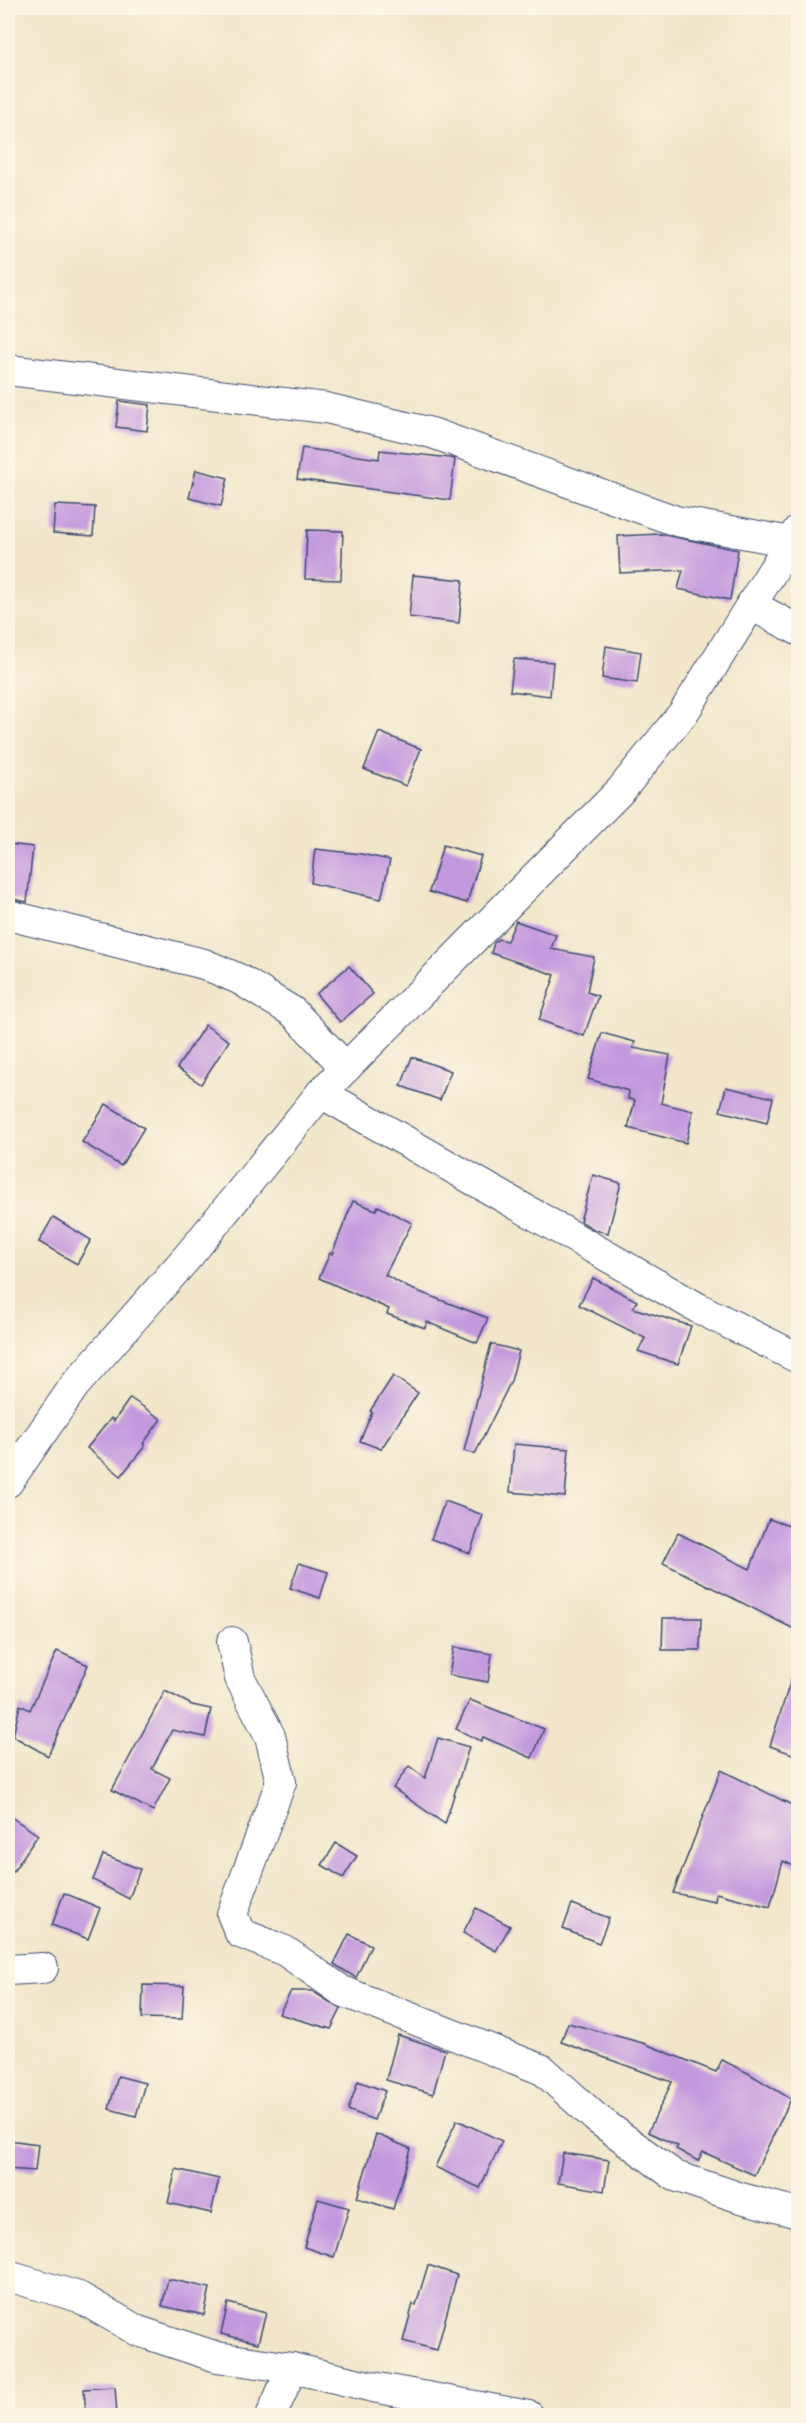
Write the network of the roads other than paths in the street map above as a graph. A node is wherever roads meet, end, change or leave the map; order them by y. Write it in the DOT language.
graph roads {
  1 [pos="8,370"];
  2 [pos="795,536"];
  3 [pos="751,605"];
  4 [pos="798,630"];
  5 [pos="8,915"];
  6 [pos="346,1068"];
  7 [pos="321,1093"];
  8 [pos="798,1358"];
  9 [pos="8,1482"];
  10 [pos="232,1642"];
  11 [pos="43,1968"];
  12 [pos="8,1970"];
  13 [pos="798,2213"];
  14 [pos="8,2276"];
  15 [pos="292,2368"];
  16 [pos="271,2415"];
  17 [pos="529,2415"];
  1 -- 2 [label="street"];
  2 -- 3 [label="street"];
  3 -- 4 [label="street"];
  3 -- 6 [label="street"];
  5 -- 6 [label="street"];
  6 -- 7 [label="street"];
  7 -- 8 [label="street"];
  7 -- 9 [label="street"];
  10 -- 13 [label="street"];
  11 -- 12 [label="street"];
  14 -- 15 [label="street"];
  15 -- 16 [label="street"];
  15 -- 17 [label="street"];
}
